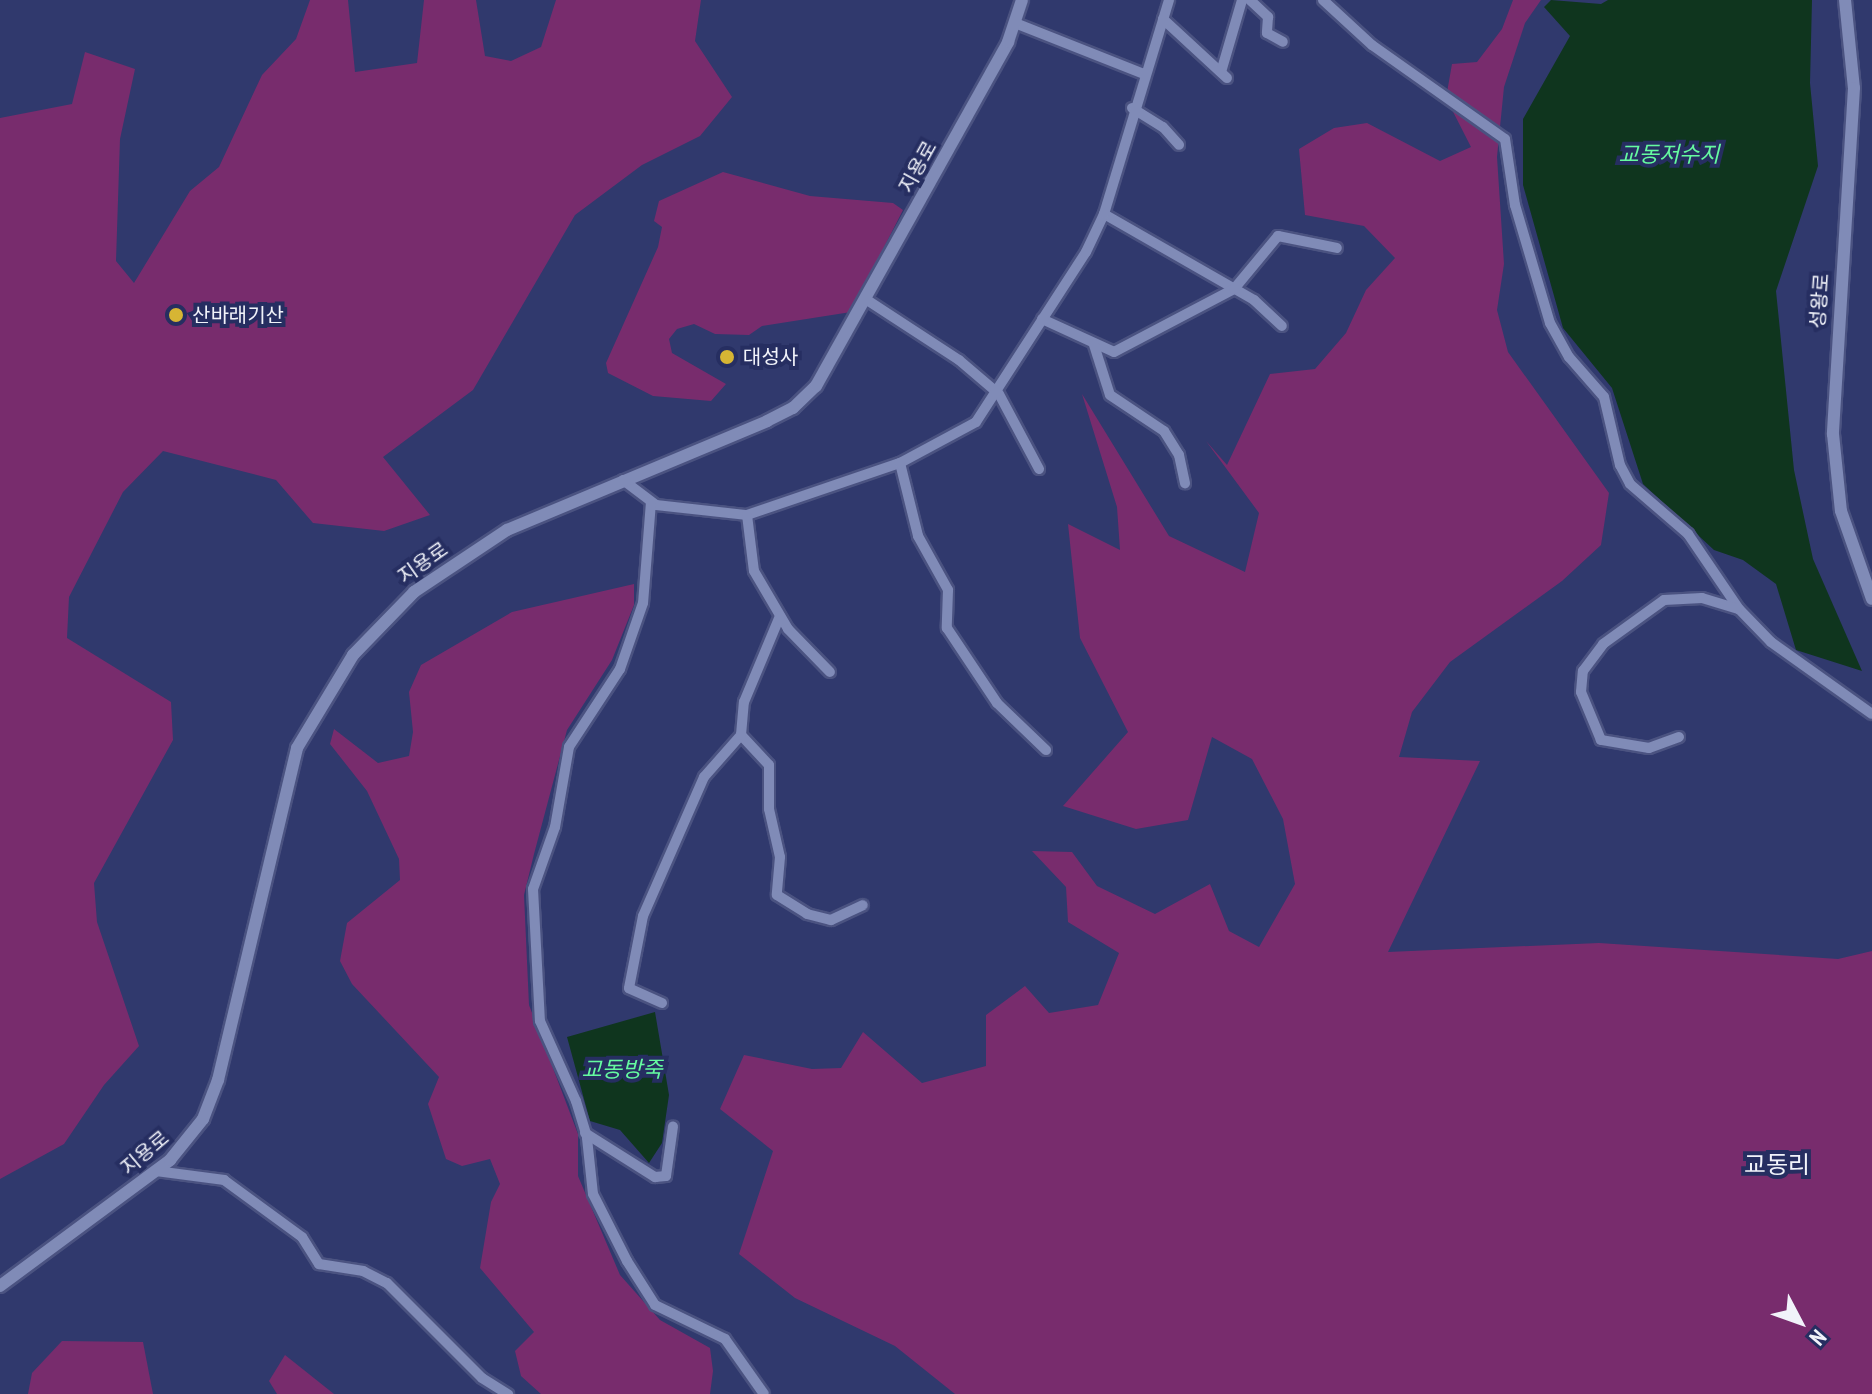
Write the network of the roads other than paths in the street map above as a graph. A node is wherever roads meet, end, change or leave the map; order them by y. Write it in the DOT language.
graph roads {
  1 [pos="1022,0"];
  2 [pos="1169,0"];
  3 [pos="1242,0"];
  4 [pos="1250,0"];
  5 [pos="1323,0"];
  6 [pos="1845,0"];
  7 [pos="1163,19"];
  8 [pos="1015,23"];
  9 [pos="1283,42"];
  10 [pos="1144,74"];
  11 [pos="1132,108"];
  12 [pos="1179,145"];
  13 [pos="1104,214"];
  14 [pos="1337,248"];
  15 [pos="1234,289"];
  16 [pos="867,300"];
  17 [pos="1042,319"];
  18 [pos="1282,326"];
  19 [pos="1094,345"];
  20 [pos="999,394"];
  21 [pos="900,463"];
  22 [pos="1039,469"];
  23 [pos="623,480"];
  24 [pos="1185,483"];
  25 [pos="651,502"];
  26 [pos="747,515"];
  27 [pos="1872,599"];
  28 [pos="1739,609"];
  29 [pos="780,616"];
  30 [pos="830,672"];
  31 [pos="1872,714"];
  32 [pos="741,735"];
  33 [pos="1679,737"];
  34 [pos="1046,750"];
  35 [pos="863,905"];
  36 [pos="662,1003"];
  37 [pos="673,1126"];
  38 [pos="585,1133"];
  39 [pos="156,1171"];
  40 [pos="0,1286"];
  41 [pos="508,1394"];
  42 [pos="764,1394"];
  1 -- 8 [label="street, 지용로"];
  2 -- 7 [label="street"];
  3 -- 7 [label="street"];
  4 -- 9 [label="street"];
  5 -- 28 [label="street"];
  6 -- 27 [label="street, 성왕로"];
  7 -- 10 [label="street"];
  8 -- 10 [label="street"];
  8 -- 16 [label="street, 지용로"];
  10 -- 11 [label="street"];
  11 -- 12 [label="street"];
  11 -- 13 [label="street"];
  13 -- 15 [label="street"];
  13 -- 17 [label="street"];
  14 -- 15 [label="street"];
  15 -- 18 [label="street"];
  15 -- 19 [label="street"];
  16 -- 20 [label="street"];
  16 -- 23 [label="street, 지용로"];
  17 -- 19 [label="street"];
  17 -- 20 [label="street"];
  19 -- 24 [label="street"];
  20 -- 21 [label="street"];
  20 -- 22 [label="street"];
  21 -- 26 [label="street"];
  21 -- 34 [label="street"];
  23 -- 25 [label="street"];
  23 -- 39 [label="street, 지용로"];
  25 -- 26 [label="street"];
  25 -- 38 [label="street"];
  26 -- 29 [label="street"];
  28 -- 31 [label="street"];
  28 -- 33 [label="street"];
  29 -- 30 [label="street"];
  29 -- 32 [label="street"];
  32 -- 35 [label="street"];
  32 -- 36 [label="street"];
  37 -- 38 [label="street"];
  38 -- 42 [label="street"];
  39 -- 40 [label="street, 지용로"];
  39 -- 41 [label="street"];
}
